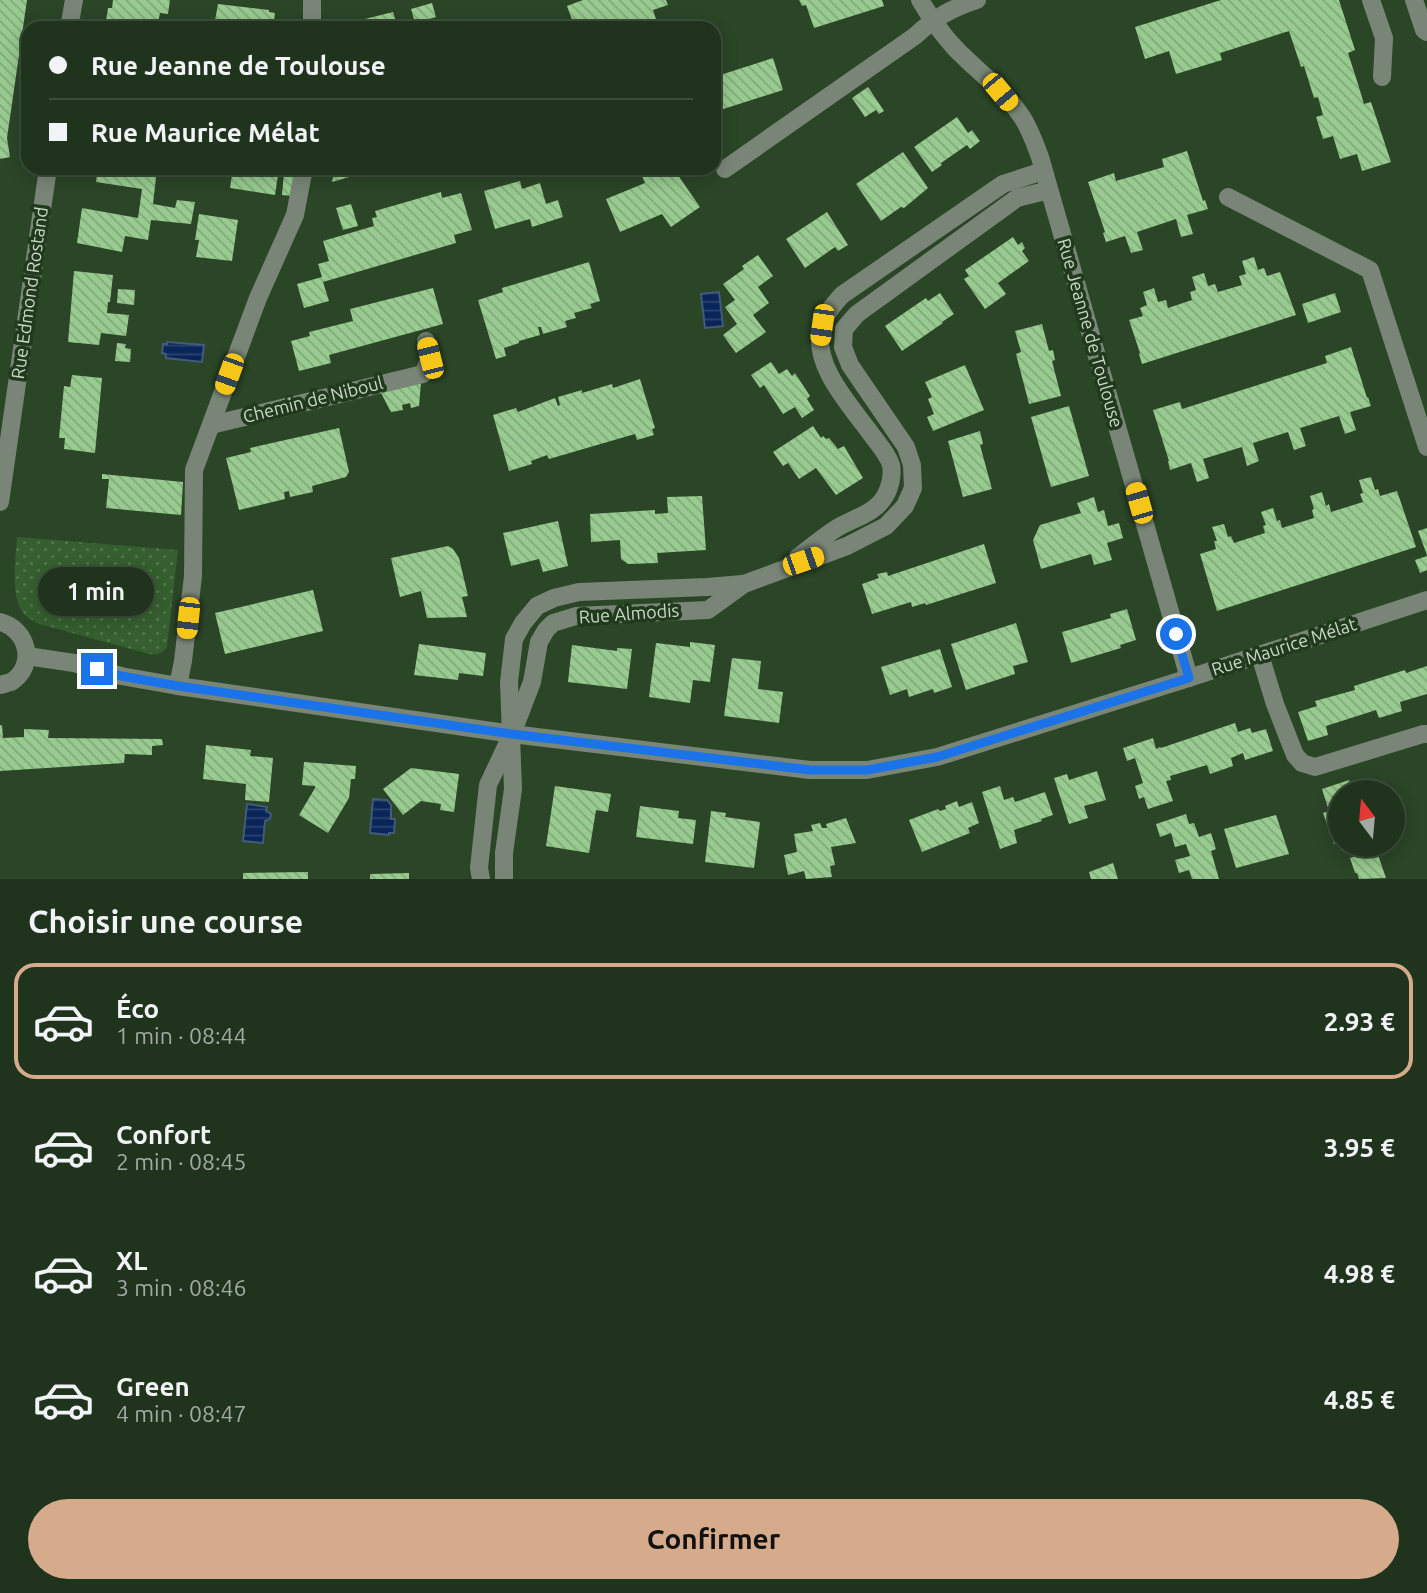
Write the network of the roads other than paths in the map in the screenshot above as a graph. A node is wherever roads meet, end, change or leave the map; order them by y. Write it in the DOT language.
graph roads {
  1 [pos="74,0"];
  2 [pos="312,0"];
  3 [pos="920,0"];
  4 [pos="977,0"];
  5 [pos="1371,0"];
  6 [pos="1414,0"];
  7 [pos="932,20"];
  8 [pos="70,21"];
  9 [pos="312,21"];
  10 [pos="1427,32"];
  11 [pos="1382,77"];
  12 [pos="725,169"];
  13 [pos="1043,171"];
  14 [pos="47,175"];
  15 [pos="303,175"];
  16 [pos="1049,190"];
  17 [pos="1228,197"];
  18 [pos="426,341"];
  19 [pos="211,425"];
  20 [pos="1427,447"];
  21 [pos="0,502"];
  22 [pos="781,569"];
  23 [pos="744,584"];
  24 [pos="1427,600"];
  25 [pos="0,622"];
  26 [pos="1260,655"];
  27 [pos="27,656"];
  28 [pos="1189,678"];
  29 [pos="0,685"];
  30 [pos="178,686"];
  31 [pos="512,734"];
  32 [pos="1427,734"];
  33 [pos="482,851"];
  34 [pos="504,853"];
  35 [pos="481,879"];
  36 [pos="504,879"];
  1 -- 8 [label="street"];
  2 -- 9 [label="street"];
  3 -- 7 [label="street, Rue Jeanne de Toulouse"];
  4 -- 7 [label="street"];
  5 -- 11 [label="street"];
  6 -- 10 [label="street"];
  7 -- 12 [label="street"];
  7 -- 13 [label="street, Rue Jeanne de Toulouse"];
  13 -- 16 [label="street, Rue Jeanne de Toulouse"];
  13 -- 22 [label="street, Rue Almodis"];
  14 -- 21 [label="street, Rue Edmond Rostand"];
  15 -- 19 [label="street, Chemin de Niboul"];
  16 -- 22 [label="street, Rue Almodis"];
  16 -- 28 [label="street, Rue Jeanne de Toulouse"];
  17 -- 20 [label="street"];
  18 -- 19 [label="street, Chemin de Niboul"];
  19 -- 30 [label="street, Chemin de Niboul"];
  22 -- 23 [label="street, Rue Almodis"];
  23 -- 31 [label="street, Rue Almodis"];
  23 -- 31 [label="street, Rue Almodis"];
  24 -- 26 [label="street, Rue Maurice Mélat"];
  25 -- 27 [label="street"];
  26 -- 28 [label="street, Rue Maurice Mélat"];
  26 -- 32 [label="street"];
  27 -- 29 [label="street"];
  27 -- 30 [label="street, Rue Maurice Mélat"];
  28 -- 31 [label="street, Rue Maurice Mélat"];
  30 -- 31 [label="street, Rue Maurice Mélat"];
  31 -- 33 [label="street"];
  31 -- 34 [label="street"];
  33 -- 34 [label="street"];
  33 -- 35 [label="street"];
  34 -- 36 [label="street"];
}
